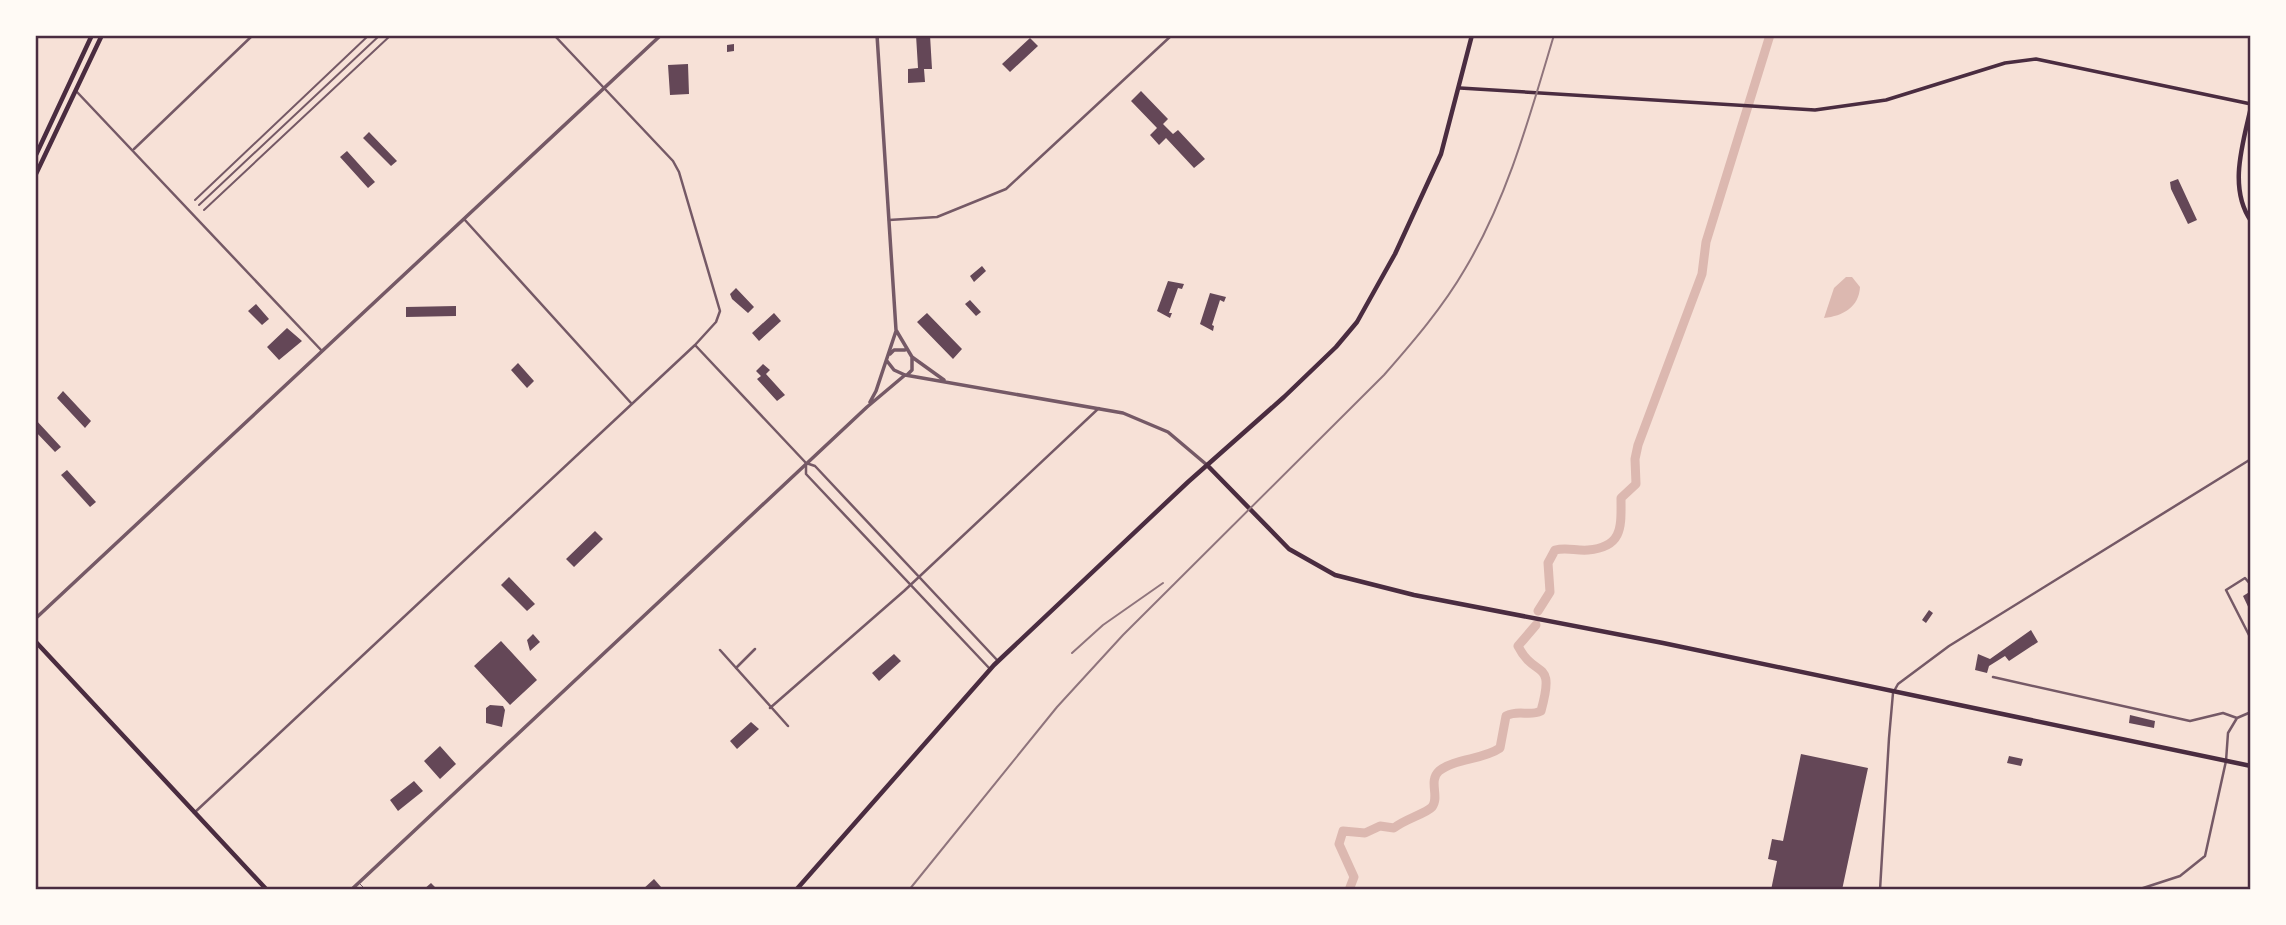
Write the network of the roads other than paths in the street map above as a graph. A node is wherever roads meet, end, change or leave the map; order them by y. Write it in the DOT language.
graph roads {
  1 [pos="92,35"];
  2 [pos="102,35"];
  3 [pos="253,35"];
  4 [pos="369,35"];
  5 [pos="380,35"];
  6 [pos="391,35"];
  7 [pos="554,35"];
  8 [pos="661,35"];
  9 [pos="877,35"];
  10 [pos="1172,35"];
  11 [pos="1472,35"];
  12 [pos="67,85"];
  13 [pos="604,88"];
  14 [pos="1460,89"];
  15 [pos="75,90"];
  16 [pos="2251,106"];
  17 [pos="134,149"];
  18 [pos="35,157"];
  19 [pos="35,176"];
  20 [pos="195,200"];
  21 [pos="199,205"];
  22 [pos="204,210"];
  23 [pos="464,219"];
  24 [pos="889,220"];
  25 [pos="2251,221"];
  26 [pos="896,330"];
  27 [pos="695,345"];
  28 [pos="322,351"];
  29 [pos="906,351"];
  30 [pos="889,355"];
  31 [pos="912,357"];
  32 [pos="887,361"];
  33 [pos="906,375"];
  34 [pos="944,380"];
  35 [pos="632,404"];
  36 [pos="867,407"];
  37 [pos="1099,408"];
  38 [pos="2251,459"];
  39 [pos="806,463"];
  40 [pos="1207,465"];
  41 [pos="919,577"];
  42 [pos="911,584"];
  43 [pos="2251,584"];
  44 [pos="35,619"];
  45 [pos="2251,639"];
  46 [pos="35,641"];
  47 [pos="755,649"];
  48 [pos="720,650"];
  49 [pos="998,661"];
  50 [pos="736,668"];
  51 [pos="990,669"];
  52 [pos="1993,677"];
  53 [pos="1893,693"];
  54 [pos="770,708"];
  55 [pos="2251,712"];
  56 [pos="2237,718"];
  57 [pos="788,726"];
  58 [pos="2226,761"];
  59 [pos="2251,766"];
  60 [pos="194,813"];
  61 [pos="359,883"];
  62 [pos="267,890"];
  63 [pos="351,890"];
  64 [pos="366,890"];
  65 [pos="796,890"];
  66 [pos="1880,890"];
  67 [pos="2137,890"];
  1 -- 12 [label="main road"];
  2 -- 15 [label="main road"];
  3 -- 17 [label="street"];
  4 -- 20 [label="street"];
  5 -- 21 [label="street"];
  6 -- 22 [label="street"];
  7 -- 13 [label="street"];
  8 -- 13 [label="street"];
  9 -- 24 [label="street"];
  10 -- 24 [label="street"];
  11 -- 14 [label="main road"];
  12 -- 15 [label="main road"];
  12 -- 18 [label="main road"];
  13 -- 23 [label="street"];
  13 -- 27 [label="street"];
  14 -- 16 [label="main road"];
  14 -- 40 [label="main road"];
  15 -- 17 [label="street"];
  15 -- 19 [label="main road"];
  16 -- 25 [label="main road"];
  17 -- 28 [label="street"];
  23 -- 28 [label="street"];
  23 -- 35 [label="street"];
  24 -- 26 [label="street"];
  26 -- 29 [label="street"];
  26 -- 30 [label="street"];
  27 -- 35 [label="street"];
  27 -- 39 [label="street"];
  28 -- 44 [label="street"];
  29 -- 30 [label="street"];
  29 -- 31 [label="street"];
  30 -- 32 [label="street"];
  31 -- 33 [label="street"];
  31 -- 34 [label="street"];
  32 -- 33 [label="street"];
  32 -- 36 [label="street"];
  33 -- 34 [label="street"];
  33 -- 36 [label="street"];
  34 -- 37 [label="street"];
  35 -- 60 [label="street"];
  36 -- 39 [label="street"];
  37 -- 40 [label="street"];
  37 -- 41 [label="street"];
  38 -- 53 [label="street"];
  39 -- 41 [label="street"];
  39 -- 42 [label="street"];
  39 -- 61 [label="street"];
  40 -- 49 [label="main road"];
  40 -- 53 [label="main road"];
  41 -- 42 [label="street"];
  41 -- 49 [label="street"];
  42 -- 51 [label="street"];
  42 -- 54 [label="street"];
  43 -- 45 [label="street"];
  46 -- 60 [label="main road"];
  47 -- 50 [label="street"];
  48 -- 50 [label="street"];
  49 -- 51 [label="main road"];
  50 -- 54 [label="street"];
  51 -- 65 [label="main road"];
  52 -- 56 [label="street"];
  53 -- 58 [label="main road"];
  53 -- 66 [label="street"];
  54 -- 57 [label="street"];
  55 -- 56 [label="street"];
  56 -- 58 [label="street"];
  58 -- 59 [label="main road"];
  58 -- 67 [label="street"];
  60 -- 62 [label="main road"];
  61 -- 63 [label="street"];
  61 -- 64 [label="lane"];
}
